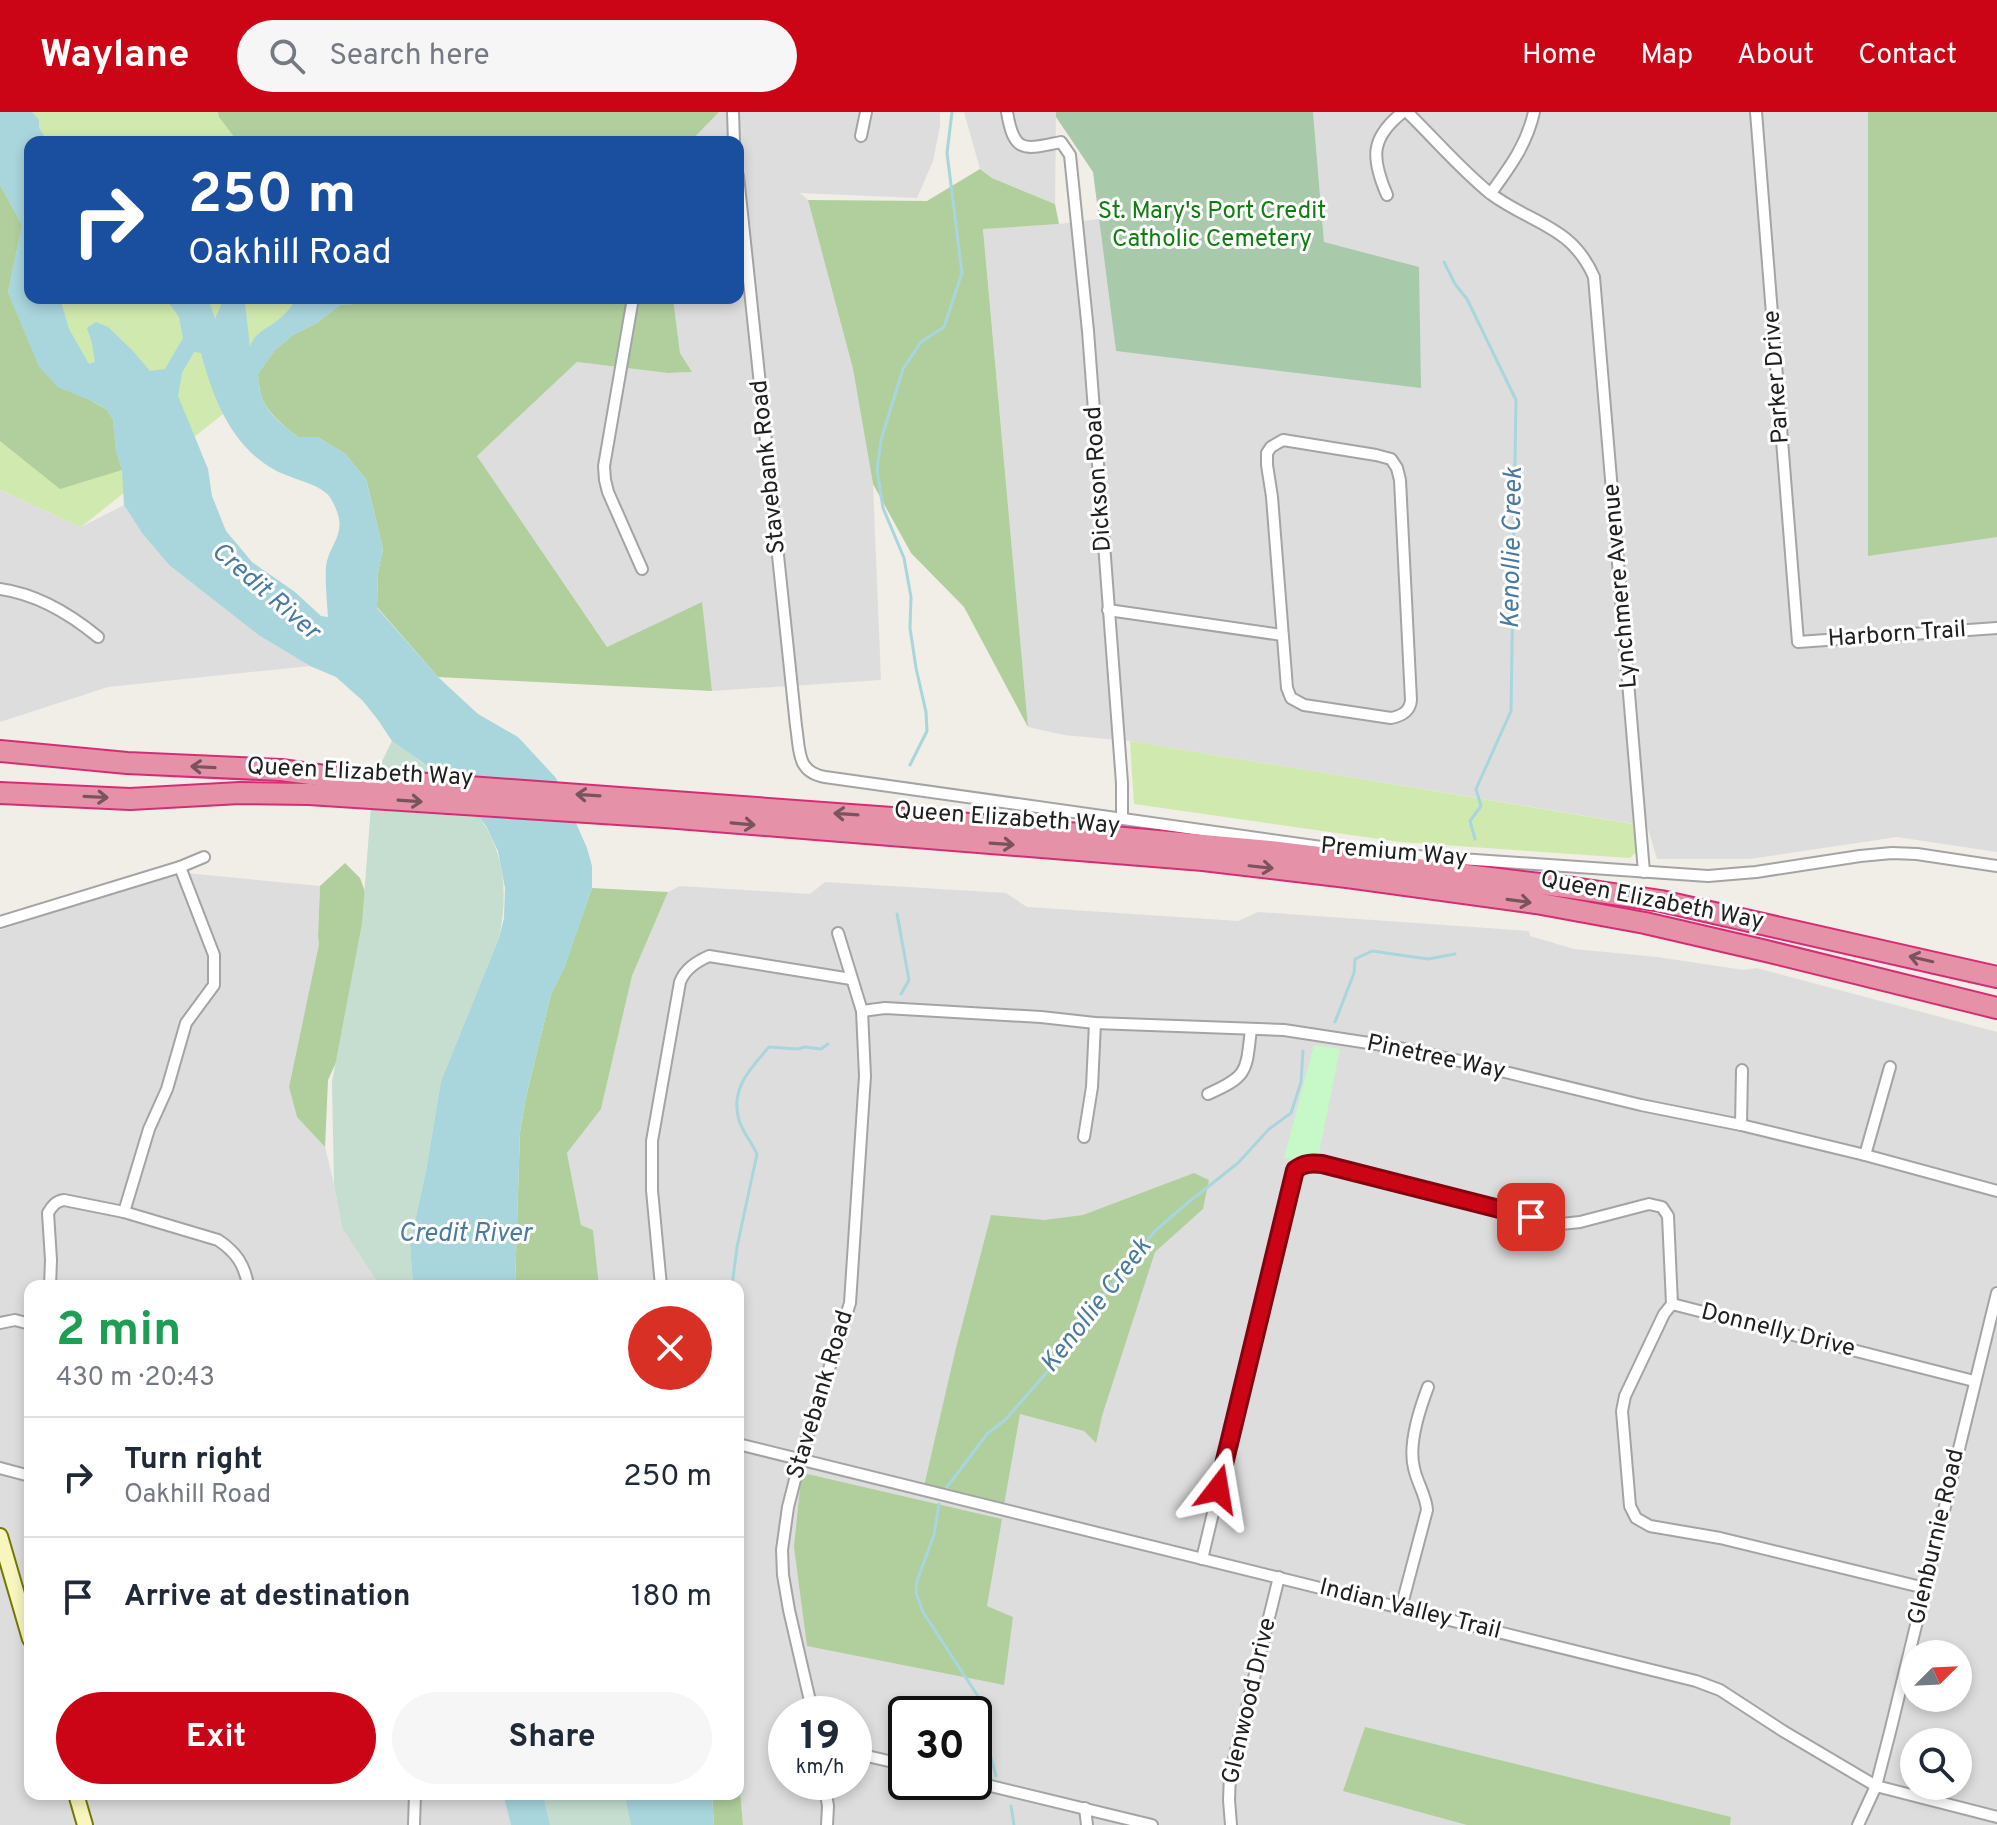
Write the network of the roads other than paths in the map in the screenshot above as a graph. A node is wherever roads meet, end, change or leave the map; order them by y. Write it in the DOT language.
graph roads {
  1 [pos="733,112"];
  2 [pos="866,112"];
  3 [pos="1007,112"];
  4 [pos="1405,112"];
  5 [pos="1534,112"];
  6 [pos="1756,112"];
  7 [pos="733,136"];
  8 [pos="861,136"];
  9 [pos="1491,193"];
  10 [pos="1387,195"];
  11 [pos="744,232"];
  12 [pos="632,304"];
  13 [pos="642,569"];
  14 [pos="0,589"];
  15 [pos="1108,610"];
  16 [pos="1997,628"];
  17 [pos="1282,635"];
  18 [pos="98,637"];
  19 [pos="1798,642"];
  20 [pos="0,751"];
  21 [pos="801,759"];
  22 [pos="332,786"];
  23 [pos="0,793"];
  24 [pos="666,809"];
  25 [pos="1122,819"];
  26 [pos="204,857"];
  27 [pos="1997,866"];
  28 [pos="180,867"];
  29 [pos="1644,872"];
  30 [pos="0,922"];
  31 [pos="838,933"];
  32 [pos="1997,977"];
  33 [pos="851,979"];
  34 [pos="1966,1001"];
  35 [pos="1997,1008"];
  36 [pos="862,1011"];
  37 [pos="1997,1016"];
  38 [pos="1095,1023"];
  39 [pos="1251,1029"];
  40 [pos="1890,1067"];
  41 [pos="1742,1070"];
  42 [pos="1208,1094"];
  43 [pos="1741,1125"];
  44 [pos="1084,1137"];
  45 [pos="1865,1155"];
  46 [pos="1997,1191"];
  47 [pos="124,1212"];
  48 [pos="50,1280"];
  49 [pos="247,1280"];
  50 [pos="660,1280"];
  51 [pos="1997,1293"];
  52 [pos="1672,1304"];
  53 [pos="24,1322"];
  54 [pos="0,1323"];
  55 [pos="1974,1381"];
  56 [pos="1428,1387"];
  57 [pos="744,1446"];
  58 [pos="800,1460"];
  59 [pos="0,1468"];
  60 [pos="24,1474"];
  61 [pos="0,1536"];
  62 [pos="1202,1559"];
  63 [pos="1279,1577"];
  64 [pos="1925,1588"];
  65 [pos="1401,1608"];
  66 [pos="24,1618"];
  67 [pos="809,1696"];
  68 [pos="992,1786"];
  69 [pos="1876,1786"];
  70 [pos="78,1800"];
  71 [pos="415,1800"];
  72 [pos="827,1800"];
  73 [pos="1085,1808"];
  74 [pos="1997,1817"];
  75 [pos="85,1825"];
  76 [pos="414,1825"];
  77 [pos="827,1825"];
  78 [pos="1087,1825"];
  79 [pos="1152,1825"];
  80 [pos="1231,1825"];
  81 [pos="1858,1825"];
  1 -- 7 [label="street"];
  2 -- 8 [label="street"];
  3 -- 15 [label="street, Dickson Road"];
  4 -- 9 [label="street, Lynchmere Avenue"];
  4 -- 10 [label="street"];
  5 -- 9 [label="street"];
  6 -- 19 [label="street, Parker Drive"];
  9 -- 29 [label="street, Lynchmere Avenue"];
  11 -- 21 [label="street, Stavebank Road"];
  12 -- 13 [label="street"];
  14 -- 18 [label="street"];
  15 -- 17 [label="street"];
  15 -- 25 [label="street, Dickson Road"];
  16 -- 19 [label="street, Harborn Trail"];
  17 -- 17 [label="street"];
  22 -- 20 [label="highway, Queen Elizabeth Way, one-way"];
  21 -- 25 [label="street, Premium Way"];
  23 -- 22 [label="highway, Queen Elizabeth Way, one-way"];
  22 -- 24 [label="highway, Queen Elizabeth Way"];
  32 -- 24 [label="highway, Queen Elizabeth Way, one-way"];
  24 -- 34 [label="highway, Queen Elizabeth Way, one-way"];
  25 -- 29 [label="street, Premium Way"];
  26 -- 28 [label="street"];
  27 -- 29 [label="street, Premium Way"];
  28 -- 30 [label="street"];
  28 -- 47 [label="street"];
  31 -- 33 [label="street, Stavebank Road"];
  33 -- 36 [label="street, Stavebank Road"];
  33 -- 50 [label="street"];
  34 -- 35 [label="highway, Queen Elizabeth Way"];
  34 -- 37 [label="highway"];
  36 -- 38 [label="street, Pinetree Way"];
  36 -- 58 [label="street, Stavebank Road"];
  38 -- 39 [label="street, Pinetree Way"];
  38 -- 44 [label="street"];
  39 -- 42 [label="street"];
  39 -- 43 [label="street, Pinetree Way"];
  40 -- 45 [label="street"];
  41 -- 43 [label="street"];
  43 -- 45 [label="street, Pinetree Way"];
  45 -- 46 [label="street, Pinetree Way"];
  47 -- 48 [label="street"];
  47 -- 49 [label="street"];
  51 -- 55 [label="street, Glenburnie Road"];
  52 -- 55 [label="street, Donnelly Drive"];
  52 -- 62 [label="street"];
  52 -- 64 [label="street, Donnelly Drive"];
  53 -- 54 [label="street"];
  55 -- 64 [label="street, Glenburnie Road"];
  56 -- 65 [label="street"];
  57 -- 58 [label="street, Indian Valley Trail"];
  58 -- 62 [label="street, Indian Valley Trail"];
  58 -- 67 [label="street, Stavebank Road"];
  59 -- 60 [label="street"];
  61 -- 66 [label="main road"];
  62 -- 63 [label="street, Indian Valley Trail"];
  63 -- 65 [label="street, Indian Valley Trail"];
  63 -- 80 [label="street, Glenwood Drive"];
  64 -- 69 [label="street, Glenburnie Road"];
  65 -- 69 [label="street, Indian Valley Trail"];
  68 -- 73 [label="street"];
  69 -- 74 [label="street, Indian Valley Trail"];
  69 -- 81 [label="street, Glenburnie Road"];
  70 -- 75 [label="main road"];
  71 -- 76 [label="street"];
  72 -- 77 [label="street"];
  73 -- 78 [label="street"];
  73 -- 79 [label="street"];
}
